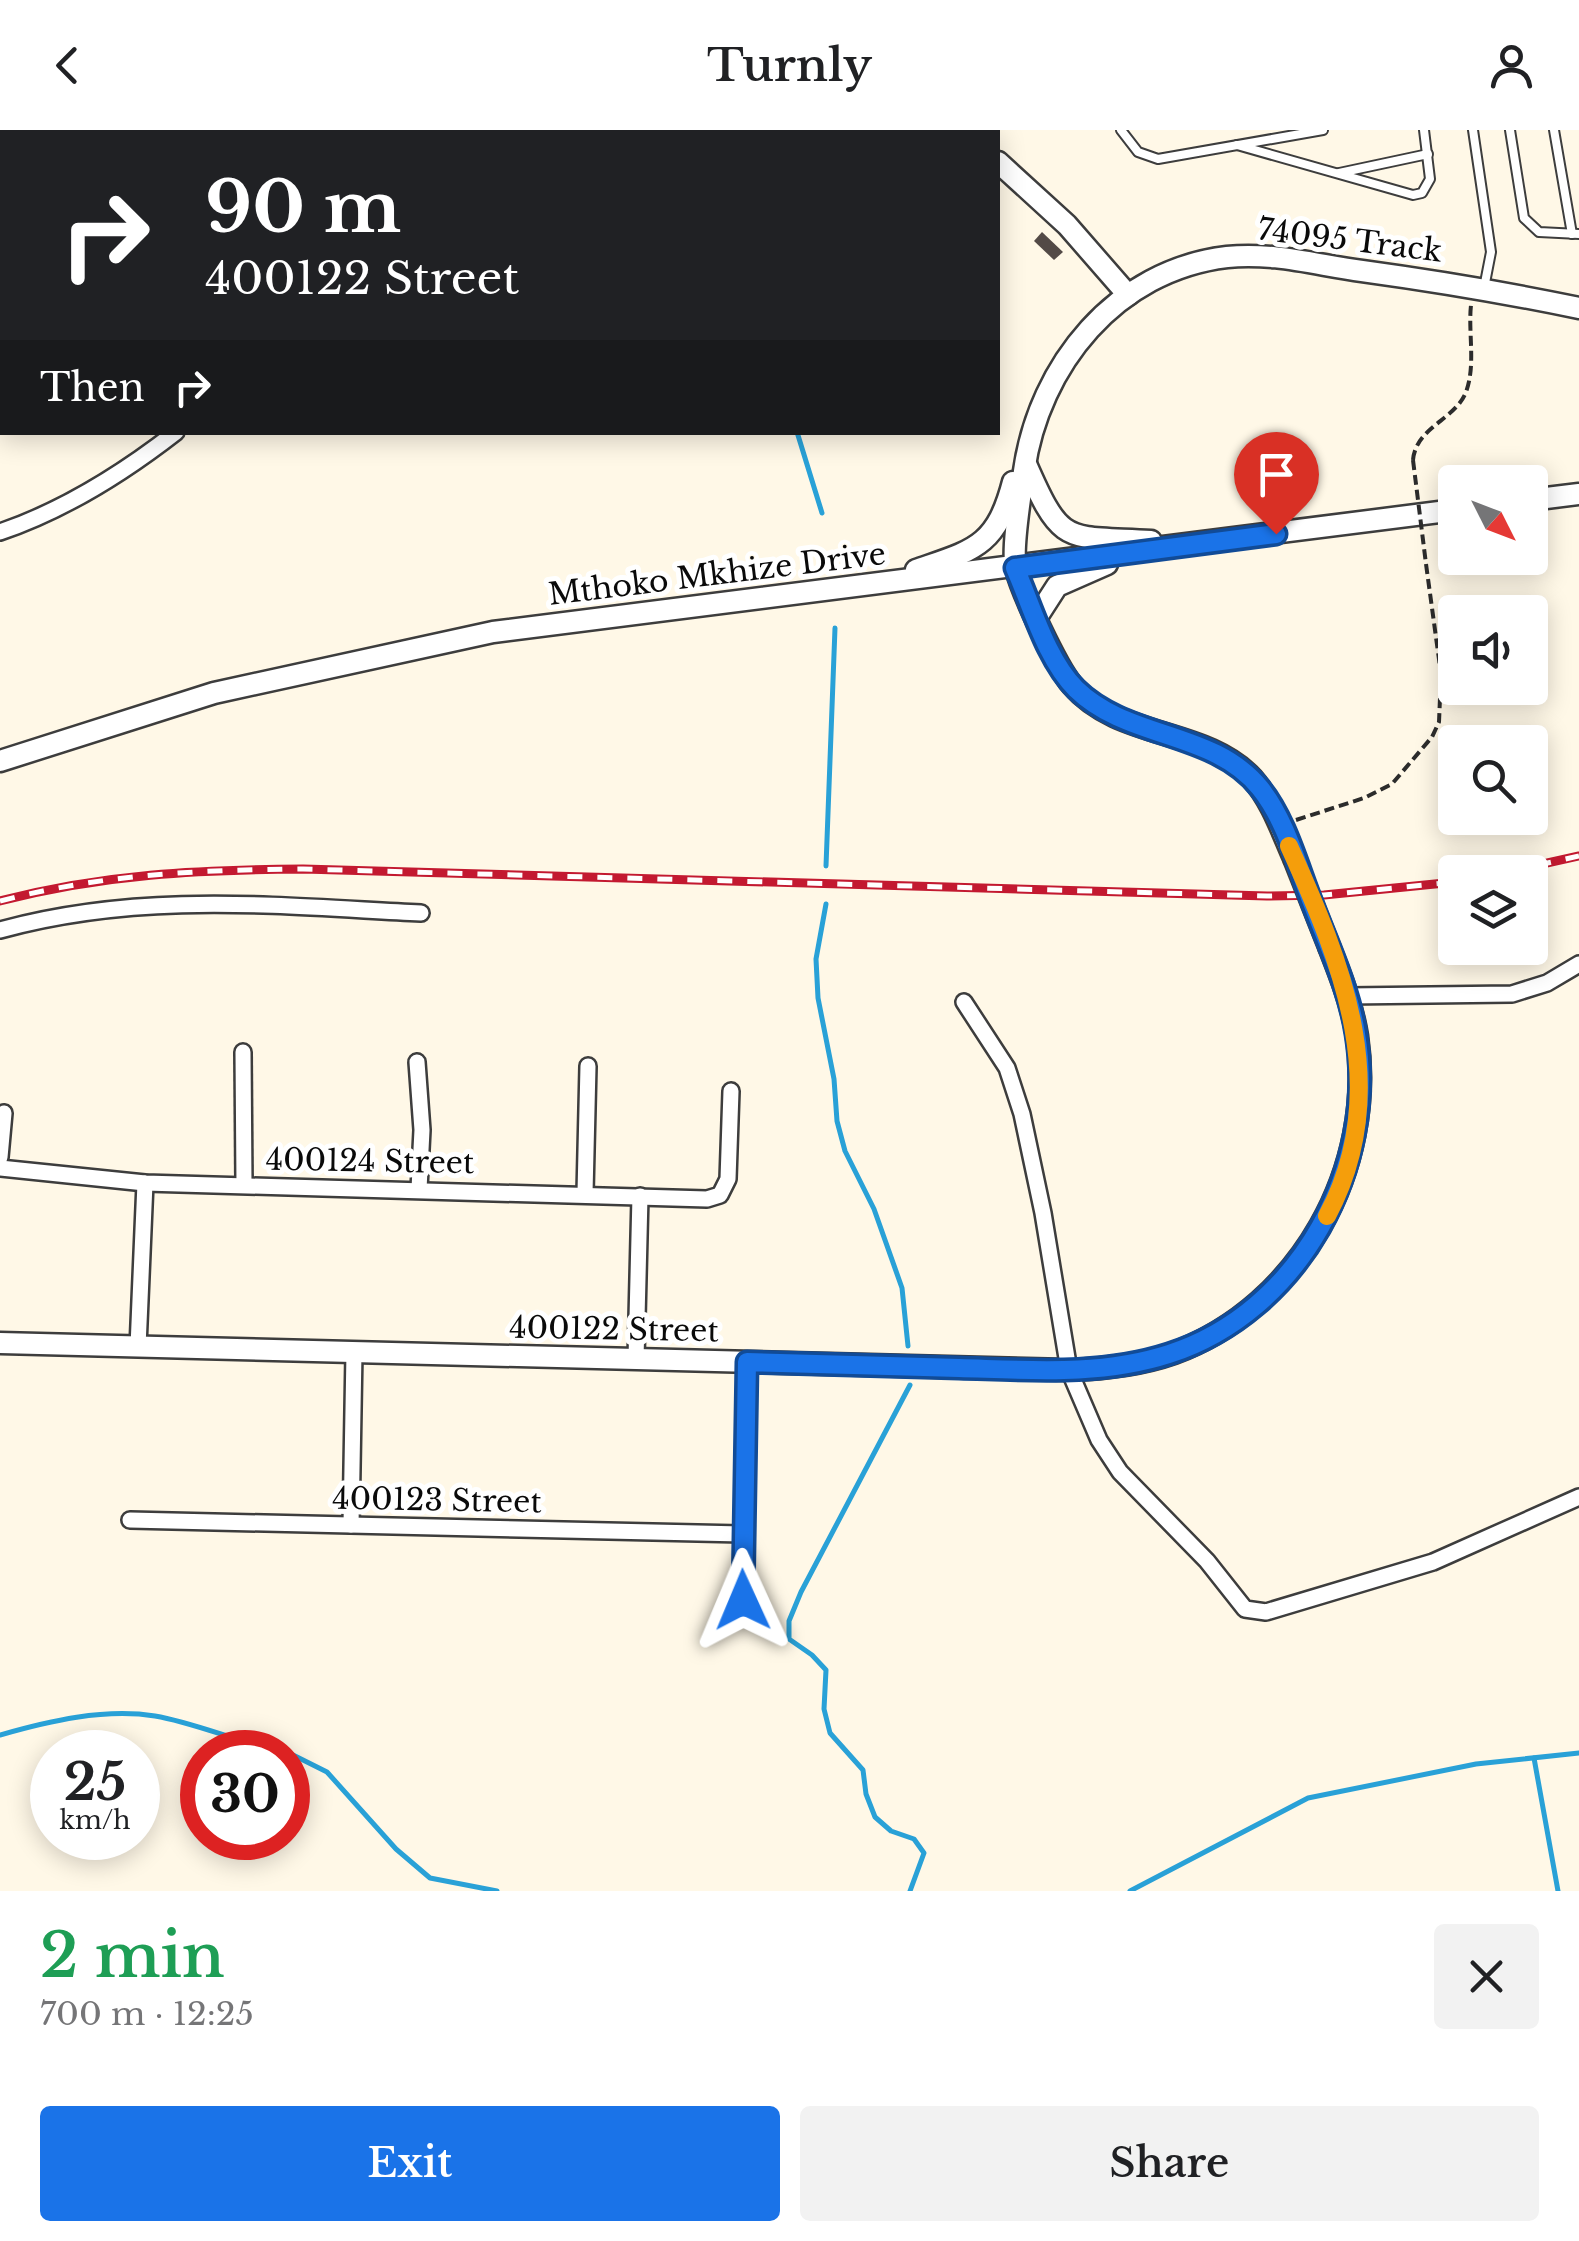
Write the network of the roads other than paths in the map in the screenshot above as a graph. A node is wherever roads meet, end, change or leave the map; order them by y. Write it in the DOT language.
graph roads {
  1 [pos="1121,130"];
  2 [pos="1323,130"];
  3 [pos="1424,130"];
  4 [pos="1472,130"];
  5 [pos="1510,130"];
  6 [pos="1554,130"];
  7 [pos="1237,145"];
  8 [pos="1428,154"];
  9 [pos="1000,164"];
  10 [pos="1338,174"];
  11 [pos="1576,234"];
  12 [pos="1479,287"];
  13 [pos="1128,295"];
  14 [pos="1579,308"];
  15 [pos="1032,426"];
  16 [pos="172,435"];
  17 [pos="1026,462"];
  18 [pos="1579,494"];
  19 [pos="1548,498"];
  20 [pos="1438,512"];
  21 [pos="0,532"];
  22 [pos="1201,544"];
  23 [pos="1137,552"];
  24 [pos="1015,568"];
  25 [pos="882,582"];
  26 [pos="1037,616"];
  27 [pos="0,762"];
  28 [pos="421,913"];
  29 [pos="0,930"];
  30 [pos="1579,964"];
  31 [pos="1348,996"];
  32 [pos="964,1002"];
  33 [pos="243,1052"];
  34 [pos="417,1062"];
  35 [pos="588,1066"];
  36 [pos="731,1091"];
  37 [pos="4,1113"];
  38 [pos="0,1156"];
  39 [pos="0,1168"];
  40 [pos="145,1183"];
  41 [pos="244,1185"];
  42 [pos="418,1189"];
  43 [pos="586,1193"];
  44 [pos="640,1196"];
  45 [pos="0,1343"];
  46 [pos="138,1347"];
  47 [pos="354,1352"];
  48 [pos="636,1359"];
  49 [pos="747,1362"];
  50 [pos="1069,1370"];
  51 [pos="1579,1497"];
  52 [pos="130,1520"];
  53 [pos="351,1525"];
  54 [pos="742,1534"];
  55 [pos="743,1600"];
  1 -- 7 [label="lane"];
  2 -- 7 [label="lane"];
  3 -- 8 [label="lane"];
  4 -- 12 [label="lane"];
  5 -- 11 [label="lane"];
  6 -- 11 [label="lane"];
  7 -- 10 [label="lane"];
  8 -- 10 [label="lane"];
  8 -- 10 [label="lane"];
  9 -- 13 [label="street"];
  12 -- 13 [label="street, 74095 Track"];
  12 -- 14 [label="street, 74095 Track"];
  13 -- 15 [label="street, 74095 Track"];
  15 -- 17 [label="street, 74095 Track"];
  15 -- 25 [label="street"];
  16 -- 21 [label="street"];
  17 -- 22 [label="street"];
  17 -- 24 [label="street, 74095 Track"];
  18 -- 19 [label="street"];
  20 -- 22 [label="street, Mthoko Mkhize Drive"];
  22 -- 23 [label="street, Mthoko Mkhize Drive"];
  23 -- 24 [label="street, Mthoko Mkhize Drive"];
  23 -- 26 [label="street"];
  24 -- 25 [label="street, Mthoko Mkhize Drive"];
  24 -- 26 [label="street, 400122 Street"];
  25 -- 27 [label="street, Mthoko Mkhize Drive"];
  26 -- 31 [label="street, 400122 Street, bridge"];
  28 -- 29 [label="street"];
  30 -- 31 [label="street"];
  31 -- 50 [label="street, 400122 Street"];
  32 -- 50 [label="street"];
  33 -- 41 [label="street"];
  34 -- 42 [label="street"];
  35 -- 43 [label="street"];
  36 -- 44 [label="street, 400124 Street"];
  37 -- 38 [label="street"];
  39 -- 40 [label="street, 400124 Street"];
  40 -- 41 [label="street, 400124 Street"];
  40 -- 46 [label="street"];
  41 -- 42 [label="street, 400124 Street"];
  42 -- 43 [label="street, 400124 Street"];
  43 -- 44 [label="street, 400124 Street"];
  44 -- 48 [label="street"];
  45 -- 46 [label="street, 400122 Street"];
  46 -- 47 [label="street, 400122 Street"];
  47 -- 48 [label="street, 400122 Street"];
  47 -- 53 [label="street"];
  48 -- 49 [label="street, 400122 Street"];
  49 -- 50 [label="street, 400122 Street"];
  49 -- 54 [label="street"];
  50 -- 51 [label="street"];
  52 -- 53 [label="street, 400123 Street"];
  53 -- 54 [label="street, 400123 Street"];
  54 -- 55 [label="street"];
}
